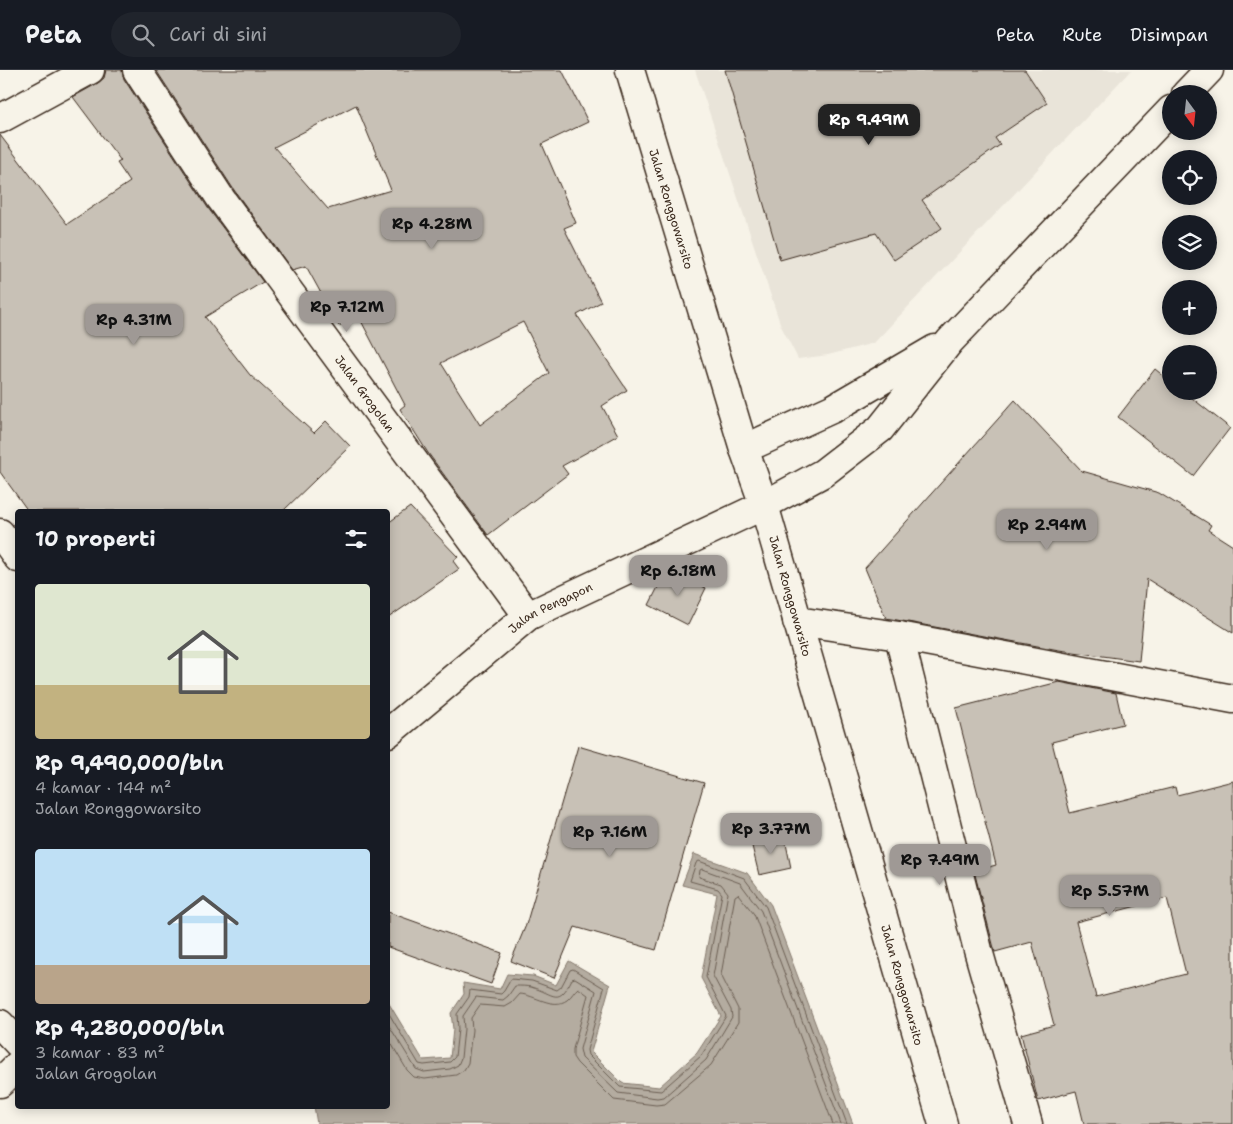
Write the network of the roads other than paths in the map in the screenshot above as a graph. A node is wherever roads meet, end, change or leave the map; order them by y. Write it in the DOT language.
graph roads {
  1 [pos="90,70"];
  2 [pos="138,70"];
  3 [pos="630,70"];
  4 [pos="1209,70"];
  5 [pos="1195,85"];
  6 [pos="0,119"];
  7 [pos="1162,119"];
  8 [pos="950,341"];
  9 [pos="744,449"];
  10 [pos="764,506"];
  11 [pos="0,533"];
  12 [pos="15,554"];
  13 [pos="528,616"];
  14 [pos="797,621"];
  15 [pos="899,636"];
  16 [pos="1233,699"];
  17 [pos="390,731"];
  18 [pos="0,1024"];
  19 [pos="15,1040"];
  20 [pos="15,1068"];
  21 [pos="0,1083"];
  22 [pos="943,1124"];
  23 [pos="1028,1124"];
  1 -- 6 [label="main road"];
  2 -- 13 [label="main road, Jalan Grogolan"];
  3 -- 9 [label="main road, Jalan Ronggowarsito"];
  4 -- 5 [label="main road"];
  7 -- 8 [label="main road"];
  8 -- 9 [label="main road"];
  8 -- 10 [label="main road, Jalan Pengapon"];
  9 -- 10 [label="main road, Jalan Ronggowarsito"];
  10 -- 13 [label="main road, Jalan Pengapon"];
  10 -- 14 [label="main road, Jalan Ronggowarsito"];
  11 -- 12 [label="main road"];
  13 -- 17 [label="main road, Jalan Pengapon"];
  14 -- 15 [label="main road"];
  14 -- 22 [label="main road, Jalan Ronggowarsito"];
  15 -- 16 [label="main road"];
  15 -- 23 [label="main road"];
  18 -- 19 [label="main road"];
  20 -- 21 [label="main road"];
}
